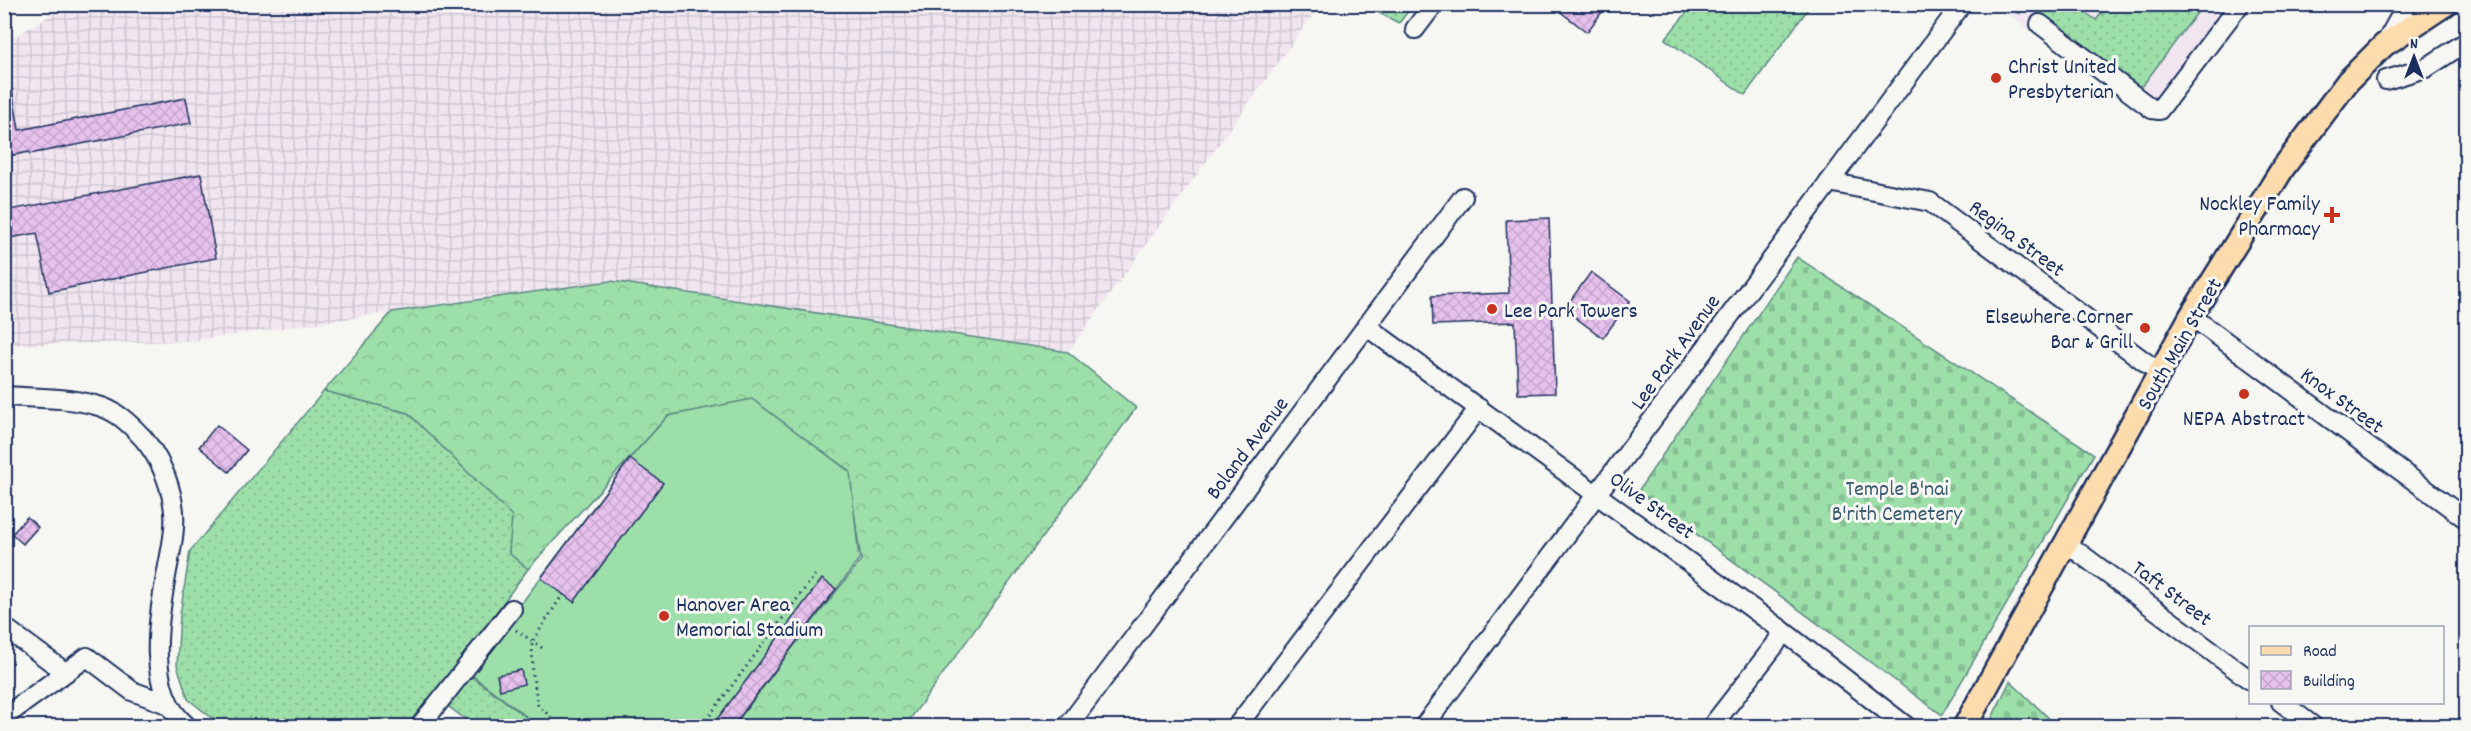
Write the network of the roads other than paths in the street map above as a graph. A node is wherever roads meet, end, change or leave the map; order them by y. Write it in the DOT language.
graph roads {
  1 [pos="1434,4"];
  2 [pos="1962,4"];
  3 [pos="2240,4"];
  4 [pos="2407,4"];
  5 [pos="2446,4"];
  6 [pos="2040,24"];
  7 [pos="1415,29"];
  8 [pos="2466,42"];
  9 [pos="2384,45"];
  10 [pos="2386,80"];
  11 [pos="1829,182"];
  12 [pos="1463,196"];
  13 [pos="2191,316"];
  14 [pos="1366,326"];
  15 [pos="2160,374"];
  16 [pos="4,396"];
  17 [pos="1479,408"];
  18 [pos="1598,494"];
  19 [pos="2466,519"];
  20 [pos="2066,543"];
  21 [pos="507,615"];
  22 [pos="4,627"];
  23 [pos="1783,631"];
  24 [pos="65,672"];
  25 [pos="2249,679"];
  26 [pos="167,704"];
  27 [pos="2284,704"];
  28 [pos="4,717"];
  29 [pos="430,719"];
  30 [pos="181,725"];
  31 [pos="1068,726"];
  32 [pos="1237,726"];
  33 [pos="1424,726"];
  34 [pos="1712,726"];
  35 [pos="1906,726"];
  36 [pos="1965,726"];
  37 [pos="2313,726"];
  1 -- 7 [label="street"];
  2 -- 11 [label="street, Lee Park Avenue"];
  3 -- 6 [label="street"];
  4 -- 9 [label="street"];
  5 -- 9 [label="main road, South Main Street"];
  8 -- 10 [label="street"];
  9 -- 13 [label="main road, South Main Street"];
  11 -- 15 [label="street, Regina Street"];
  11 -- 18 [label="street, Lee Park Avenue"];
  12 -- 14 [label="street, Boland Avenue"];
  13 -- 15 [label="main road, South Main Street"];
  13 -- 19 [label="street, Knox Street"];
  14 -- 17 [label="street, Olive Street"];
  14 -- 31 [label="street, Boland Avenue"];
  15 -- 20 [label="main road, South Main Street"];
  16 -- 26 [label="street"];
  17 -- 18 [label="street, Olive Street"];
  17 -- 32 [label="street"];
  18 -- 23 [label="street, Olive Street"];
  18 -- 33 [label="street, Lee Park Avenue"];
  20 -- 25 [label="street, Taft Street"];
  20 -- 36 [label="main road, South Main Street"];
  21 -- 29 [label="street"];
  22 -- 24 [label="street"];
  23 -- 34 [label="street"];
  23 -- 35 [label="street, Olive Street"];
  24 -- 26 [label="street"];
  24 -- 28 [label="street"];
  26 -- 30 [label="street"];
  27 -- 37 [label="street"];
}
